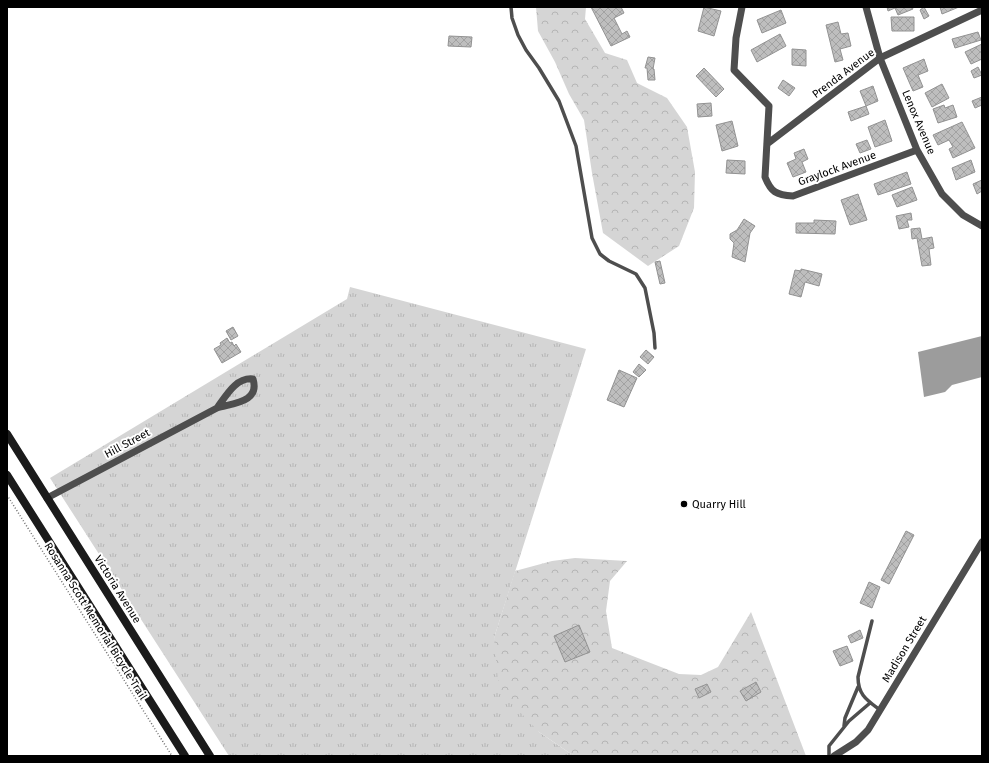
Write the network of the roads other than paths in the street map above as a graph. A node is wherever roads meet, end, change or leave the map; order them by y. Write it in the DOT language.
graph roads {
  1 [pos="511,7"];
  2 [pos="742,7"];
  3 [pos="866,7"];
  4 [pos="982,10"];
  5 [pos="880,58"];
  6 [pos="767,144"];
  7 [pos="917,150"];
  8 [pos="982,226"];
  9 [pos="655,348"];
  10 [pos="217,408"];
  11 [pos="7,434"];
  12 [pos="7,475"];
  13 [pos="47,498"];
  14 [pos="982,542"];
  15 [pos="872,621"];
  16 [pos="858,687"];
  17 [pos="870,703"];
  18 [pos="880,710"];
  19 [pos="844,727"];
  20 [pos="184,756"];
  21 [pos="210,756"];
  22 [pos="829,756"];
  23 [pos="834,756"];
  1 -- 9 [label="lane"];
  2 -- 6 [label="street, Graylock Avenue"];
  3 -- 5 [label="street, Lenox Avenue"];
  4 -- 5 [label="street, Prenda Avenue"];
  5 -- 6 [label="street, Prenda Avenue"];
  5 -- 7 [label="street, Lenox Avenue"];
  6 -- 7 [label="street, Graylock Avenue"];
  7 -- 8 [label="street, Lenox Avenue"];
  10 -- 10 [label="street, Hill Street"];
  10 -- 13 [label="street, Hill Street"];
  11 -- 13 [label="main road, Victoria Avenue"];
  12 -- 20 [label="main road"];
  13 -- 21 [label="main road, Victoria Avenue"];
  14 -- 18 [label="street, Madison Street"];
  15 -- 16 [label="lane"];
  16 -- 17 [label="lane"];
  16 -- 19 [label="lane"];
  17 -- 18 [label="lane"];
  17 -- 19 [label="lane"];
  18 -- 23 [label="street, Madison Street"];
  19 -- 22 [label="lane"];
}
